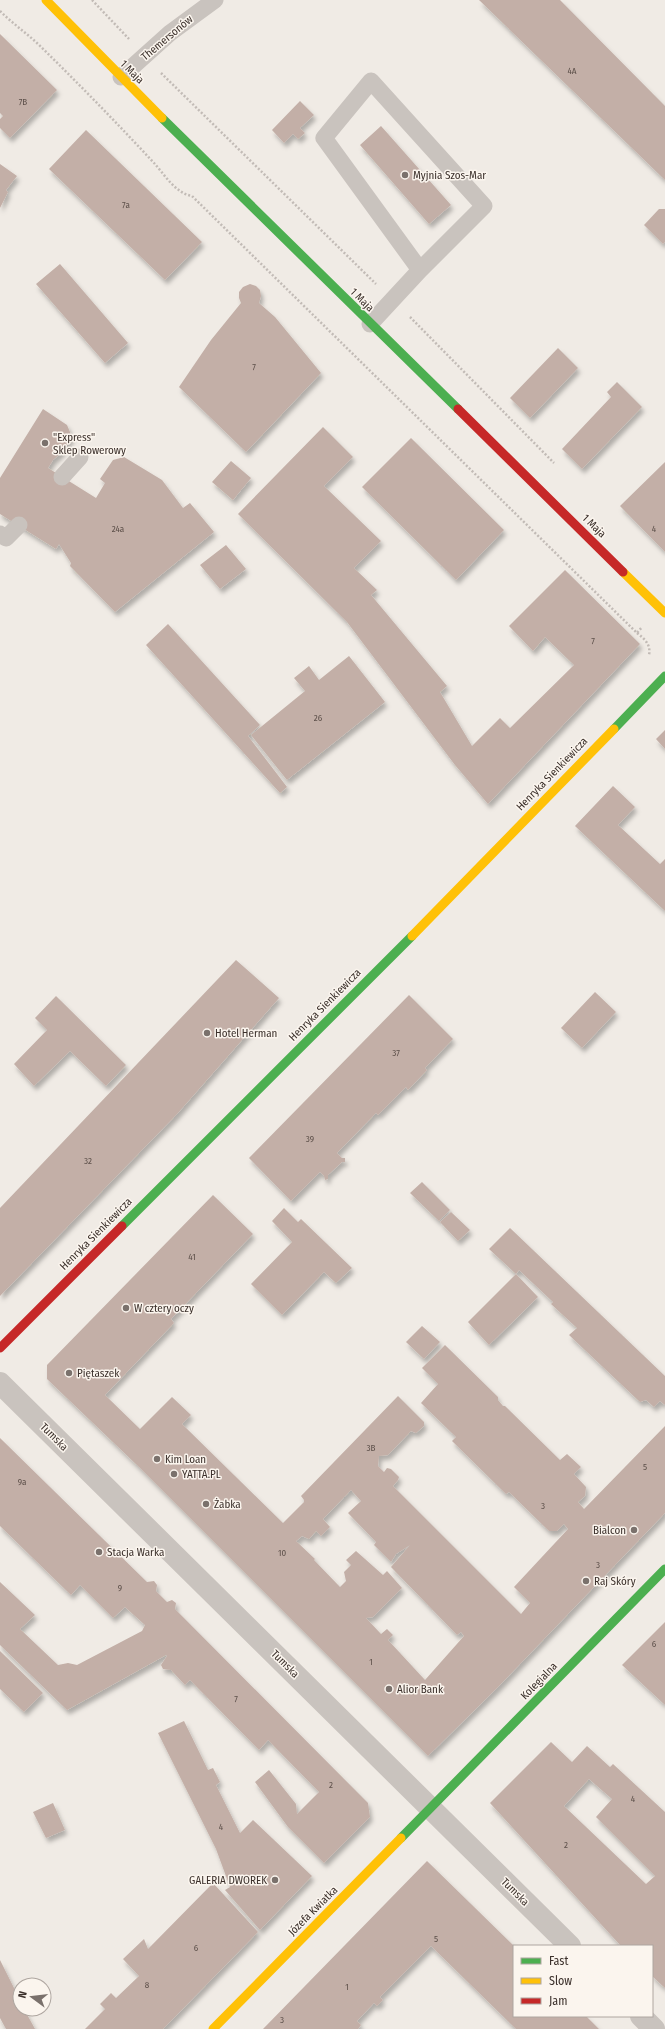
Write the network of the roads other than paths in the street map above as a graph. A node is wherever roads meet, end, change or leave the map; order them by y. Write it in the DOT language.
graph roads {
  1 [pos="46,0"];
  2 [pos="215,0"];
  3 [pos="121,77"];
  4 [pos="420,270"];
  5 [pos="370,324"];
  6 [pos="80,457"];
  7 [pos="62,478"];
  8 [pos="19,525"];
  9 [pos="0,534"];
  10 [pos="663,611"];
  11 [pos="665,676"];
  12 [pos="0,1348"];
  13 [pos="0,1383"];
  14 [pos="665,1569"];
  15 [pos="430,1809"];
  16 [pos="569,1945"];
  17 [pos="642,2017"];
  18 [pos="213,2029"];
  19 [pos="654,2029"];
  1 -- 3 [label="street, 1 Maja"];
  2 -- 3 [label="lane, Themersonów"];
  3 -- 5 [label="street, 1 Maja"];
  4 -- 4 [label="lane"];
  4 -- 5 [label="lane"];
  5 -- 10 [label="street, 1 Maja"];
  6 -- 7 [label="lane"];
  8 -- 9 [label="lane"];
  11 -- 12 [label="street, Henryka Sienkiewicza"];
  13 -- 15 [label="street, Tumska"];
  14 -- 15 [label="street, Kolegialna"];
  15 -- 16 [label="street, Tumska"];
  15 -- 18 [label="street, Józefa Kwiatka"];
  17 -- 19 [label="street"];
}
